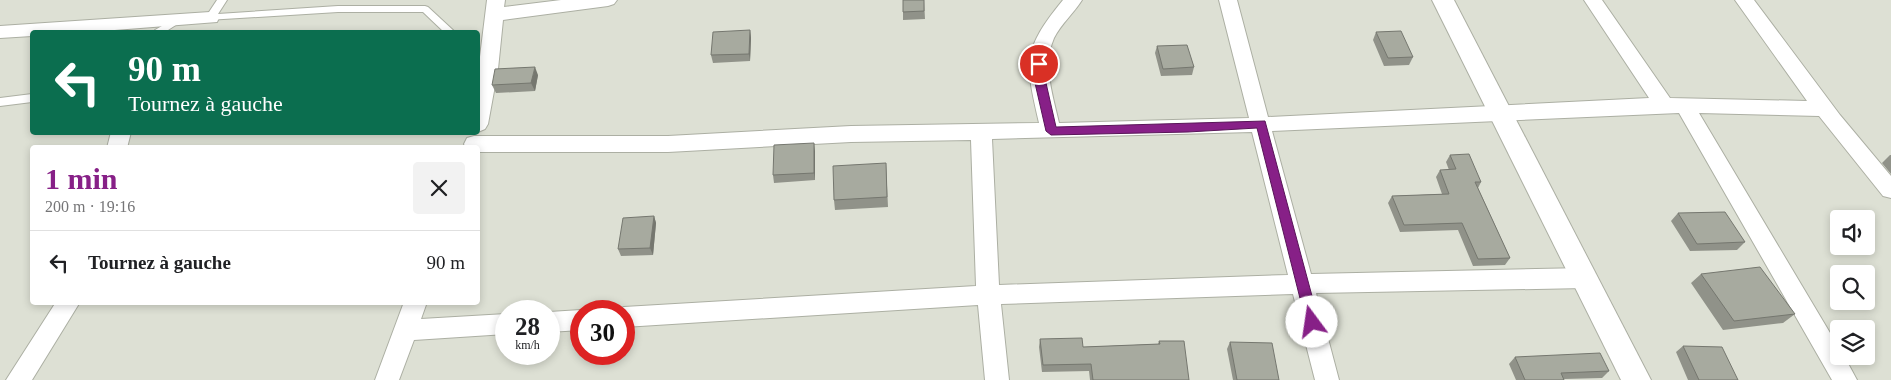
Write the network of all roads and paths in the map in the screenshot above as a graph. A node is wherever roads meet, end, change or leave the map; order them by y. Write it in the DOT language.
graph roads {
  1 [pos="222,0"];
  2 [pos="608,0"];
  3 [pos="1073,0"];
  4 [pos="1228,0"];
  5 [pos="1443,0"];
  6 [pos="1593,0"];
  7 [pos="1744,0"];
  8 [pos="495,8"];
  9 [pos="210,18"];
  10 [pos="179,19"];
  11 [pos="163,30"];
  12 [pos="200,30"];
  13 [pos="448,30"];
  14 [pos="0,32"];
  15 [pos="482,64"];
  16 [pos="480,85"];
  17 [pos="30,98"];
  18 [pos="0,102"];
  19 [pos="1674,106"];
  20 [pos="1824,109"];
  21 [pos="1500,113"];
  22 [pos="1262,124"];
  23 [pos="981,131"];
  24 [pos="1051,131"];
  25 [pos="475,137"];
  26 [pos="1891,190"];
  27 [pos="1585,278"];
  28 [pos="1303,284"];
  29 [pos="988,295"];
  30 [pos="67,305"];
  31 [pos="415,305"];
  32 [pos="635,316"];
  33 [pos="495,325"];
  34 [pos="406,330"];
  35 [pos="18,380"];
  36 [pos="387,380"];
  37 [pos="997,380"];
  38 [pos="1327,380"];
  39 [pos="1636,380"];
  40 [pos="1846,380"];
  1 -- 9 [label="lane"];
  2 -- 8 [label="street"];
  3 -- 24 [label="street"];
  4 -- 22 [label="street"];
  5 -- 21 [label="street"];
  6 -- 19 [label="street"];
  7 -- 20 [label="street"];
  8 -- 15 [label="street"];
  9 -- 10 [label="street"];
  9 -- 12 [label="street"];
  9 -- 13 [label="lane"];
  10 -- 11 [label="lane"];
  10 -- 14 [label="street"];
  15 -- 16 [label="street"];
  17 -- 18 [label="lane"];
  19 -- 20 [label="street"];
  19 -- 21 [label="street"];
  19 -- 40 [label="street"];
  20 -- 26 [label="street"];
  21 -- 22 [label="street"];
  21 -- 27 [label="street"];
  22 -- 24 [label="street"];
  22 -- 28 [label="street"];
  23 -- 24 [label="street"];
  23 -- 25 [label="street"];
  23 -- 29 [label="street"];
  27 -- 28 [label="street"];
  27 -- 39 [label="street"];
  28 -- 29 [label="street"];
  28 -- 38 [label="street"];
  29 -- 32 [label="street"];
  29 -- 37 [label="street"];
  30 -- 35 [label="street"];
  31 -- 34 [label="street"];
  33 -- 34 [label="street"];
  34 -- 36 [label="street"];
}
